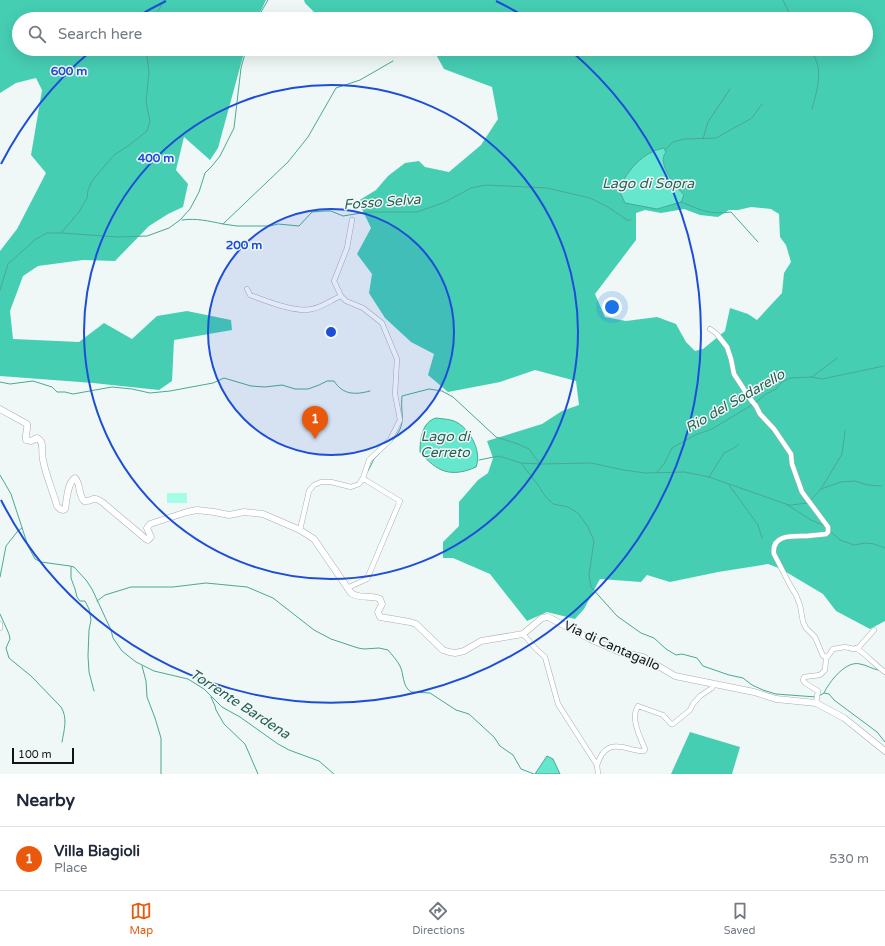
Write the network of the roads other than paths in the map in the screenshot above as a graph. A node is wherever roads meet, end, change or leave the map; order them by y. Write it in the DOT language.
graph roads {
  1 [pos="352,220"];
  2 [pos="247,289"];
  3 [pos="341,296"];
  4 [pos="710,329"];
  5 [pos="0,409"];
  6 [pos="363,478"];
  7 [pos="300,530"];
  8 [pos="347,588"];
  9 [pos="0,624"];
  10 [pos="0,628"];
  11 [pos="874,630"];
  12 [pos="524,634"];
  13 [pos="856,648"];
  14 [pos="827,657"];
  15 [pos="885,672"];
  16 [pos="714,684"];
  17 [pos="816,701"];
  18 [pos="885,751"];
  19 [pos="597,765"];
  20 [pos="598,774"];
  1 -- 3 [label="street"];
  2 -- 3 [label="street"];
  3 -- 6 [label="street"];
  4 -- 14 [label="street"];
  5 -- 7 [label="street"];
  6 -- 7 [label="street"];
  6 -- 8 [label="street"];
  7 -- 8 [label="street"];
  8 -- 12 [label="street"];
  9 -- 10 [label="street"];
  11 -- 13 [label="street"];
  12 -- 16 [label="street, Via di Cantagallo"];
  12 -- 19 [label="street"];
  13 -- 14 [label="street"];
  13 -- 15 [label="street"];
  14 -- 17 [label="street"];
  16 -- 17 [label="street, Via di Cantagallo"];
  16 -- 19 [label="street"];
  17 -- 18 [label="street, Via di Cantagallo"];
  19 -- 20 [label="street"];
}
